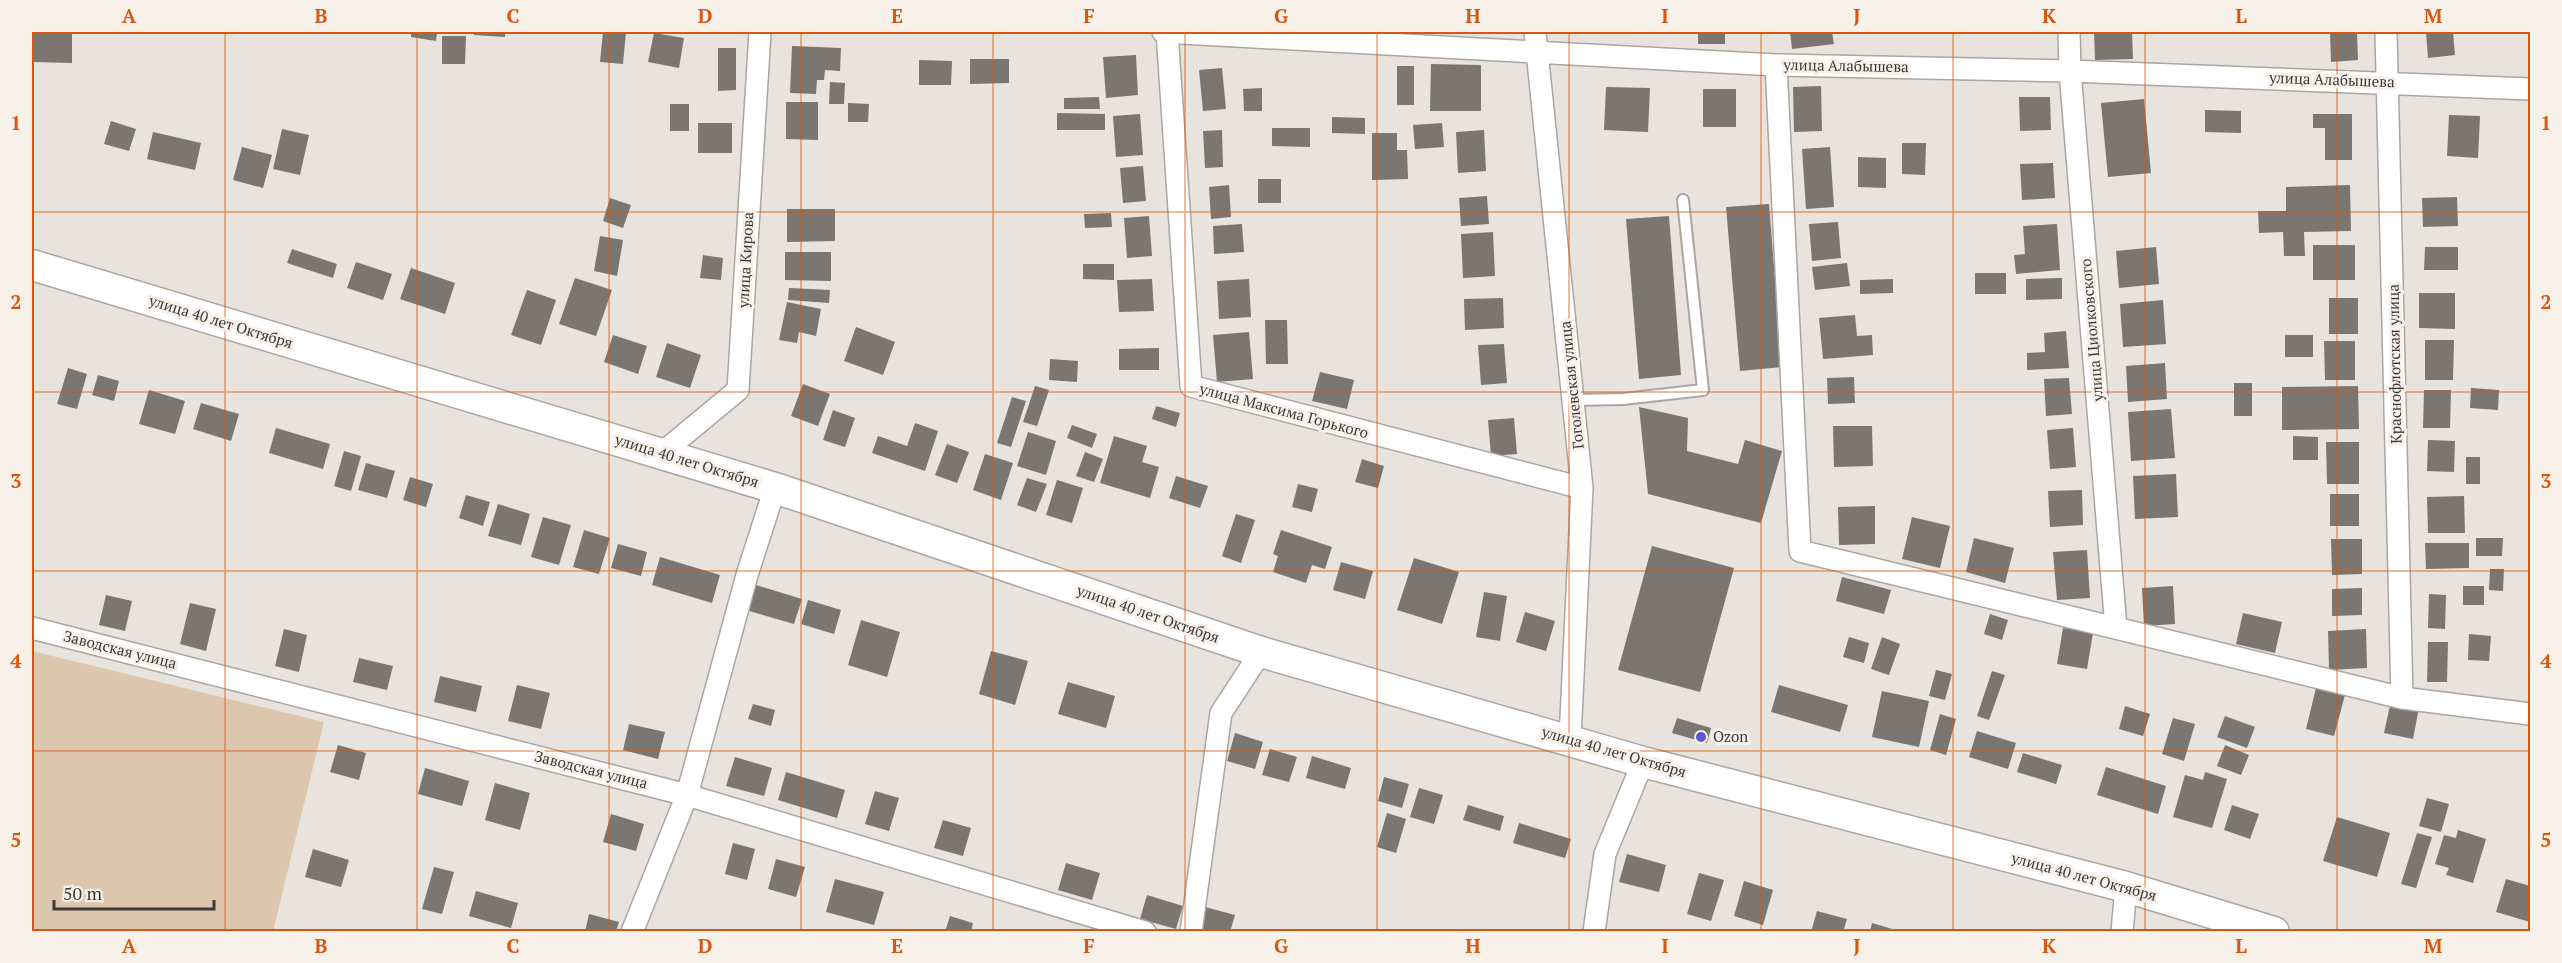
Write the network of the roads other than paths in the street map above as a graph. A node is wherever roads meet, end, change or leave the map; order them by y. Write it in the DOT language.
graph roads {
  1 [pos="759,32"];
  2 [pos="1166,32"];
  3 [pos="2069,32"];
  4 [pos="2386,32"];
  5 [pos="1536,42"];
  6 [pos="1776,65"];
  7 [pos="2070,71"];
  8 [pos="2389,82"];
  9 [pos="2530,89"];
  10 [pos="1683,201"];
  11 [pos="32,265"];
  12 [pos="1574,400"];
  13 [pos="662,453"];
  14 [pos="775,488"];
  15 [pos="1582,488"];
  16 [pos="32,628"];
  17 [pos="2116,628"];
  18 [pos="1261,652"];
  19 [pos="2402,698"];
  20 [pos="2530,714"];
  21 [pos="1570,739"];
  22 [pos="1643,762"];
  23 [pos="687,795"];
  24 [pos="2126,887"];
  25 [pos="632,932"];
  26 [pos="1145,932"];
  27 [pos="1191,932"];
  28 [pos="1594,932"];
  29 [pos="2122,932"];
  30 [pos="2274,932"];
  1 -- 13 [label="street, улица Кирова"];
  2 -- 5 [label="street, улица Алабышева"];
  2 -- 15 [label="street, улица Максима Горького"];
  3 -- 7 [label="street, улица Циолковского"];
  4 -- 8 [label="street, Краснофлотская улица"];
  5 -- 6 [label="street, улица Алабышева"];
  5 -- 12 [label="street, Гоголевская улица"];
  6 -- 7 [label="street, улица Алабышева"];
  6 -- 17 [label="street"];
  7 -- 8 [label="street, улица Алабышева"];
  7 -- 17 [label="street, улица Циолковского"];
  8 -- 9 [label="street, улица Алабышева"];
  8 -- 19 [label="street, Краснофлотская улица"];
  10 -- 12 [label="lane"];
  11 -- 13 [label="street, улица 40 лет Октября"];
  12 -- 15 [label="street, Гоголевская улица"];
  13 -- 14 [label="street, улица 40 лет Октября"];
  14 -- 18 [label="street, улица 40 лет Октября"];
  14 -- 23 [label="street"];
  15 -- 21 [label="street, Гоголевская улица"];
  16 -- 23 [label="street, Заводская улица"];
  17 -- 19 [label="street"];
  18 -- 21 [label="street, улица 40 лет Октября"];
  18 -- 27 [label="street"];
  19 -- 20 [label="street"];
  21 -- 22 [label="street, улица 40 лет Октября"];
  22 -- 24 [label="street, улица 40 лет Октября"];
  22 -- 28 [label="street"];
  23 -- 25 [label="street"];
  23 -- 26 [label="street, Заводская улица"];
  24 -- 29 [label="street"];
  24 -- 30 [label="street, улица 40 лет Октября"];
}
